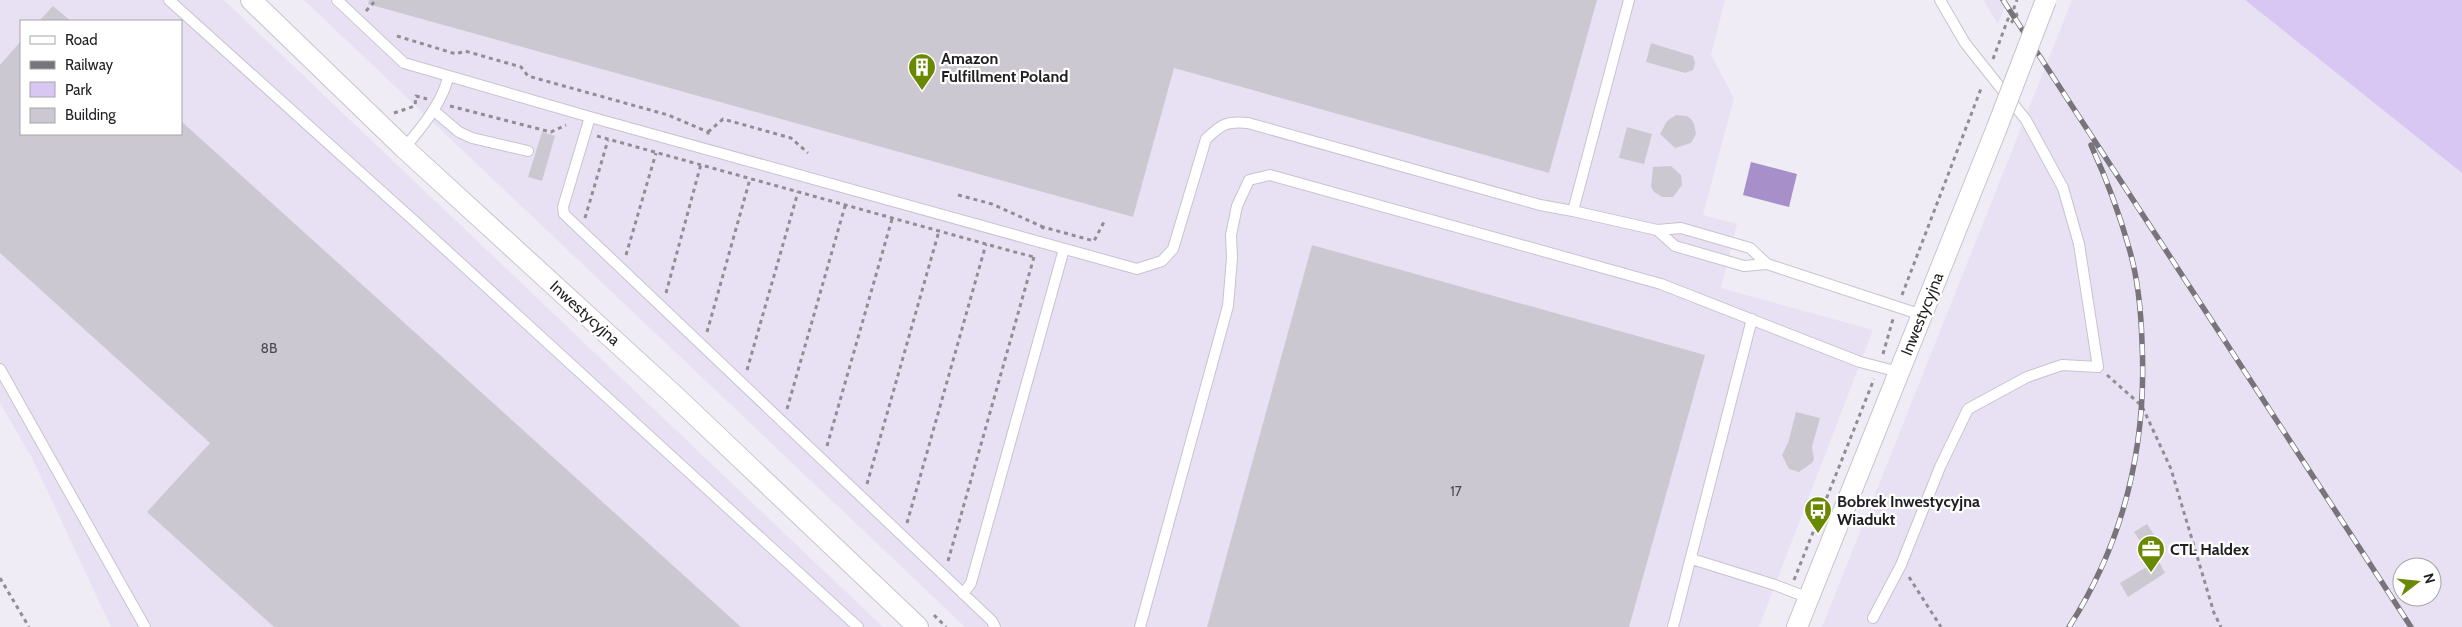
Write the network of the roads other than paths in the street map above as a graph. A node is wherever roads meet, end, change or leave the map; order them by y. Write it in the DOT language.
graph roads {
  1 [pos="169,0"];
  2 [pos="251,0"];
  3 [pos="337,0"];
  4 [pos="1629,0"];
  5 [pos="1940,0"];
  6 [pos="2046,0"];
  7 [pos="448,77"];
  8 [pos="433,110"];
  9 [pos="590,117"];
  10 [pos="404,148"];
  11 [pos="528,151"];
  12 [pos="1573,211"];
  13 [pos="1657,230"];
  14 [pos="1064,249"];
  15 [pos="1767,264"];
  16 [pos="1922,315"];
  17 [pos="1752,320"];
  18 [pos="0,368"];
  19 [pos="1899,372"];
  20 [pos="1692,559"];
  21 [pos="963,594"];
  22 [pos="1808,598"];
  23 [pos="1873,618"];
  24 [pos="145,627"];
  25 [pos="858,627"];
  26 [pos="918,627"];
  27 [pos="995,627"];
  28 [pos="1140,627"];
  29 [pos="1673,627"];
  30 [pos="1797,627"];
  1 -- 25 [label="lane"];
  2 -- 10 [label="street, Inwestycyjna"];
  3 -- 7 [label="lane"];
  4 -- 12 [label="lane"];
  5 -- 23 [label="lane"];
  6 -- 16 [label="street, Inwestycyjna, bridge"];
  7 -- 8 [label="lane"];
  7 -- 9 [label="lane"];
  8 -- 10 [label="lane"];
  8 -- 11 [label="lane"];
  9 -- 14 [label="lane"];
  9 -- 21 [label="lane"];
  10 -- 26 [label="street, Inwestycyjna"];
  12 -- 13 [label="lane"];
  12 -- 14 [label="lane"];
  13 -- 15 [label="lane"];
  13 -- 15 [label="lane"];
  14 -- 21 [label="lane"];
  15 -- 16 [label="lane"];
  16 -- 19 [label="street, Inwestycyjna"];
  17 -- 19 [label="lane"];
  17 -- 20 [label="lane"];
  17 -- 28 [label="lane"];
  18 -- 24 [label="lane"];
  19 -- 22 [label="street, Inwestycyjna"];
  20 -- 22 [label="lane"];
  20 -- 29 [label="lane"];
  21 -- 27 [label="lane"];
  22 -- 30 [label="street, Inwestycyjna"];
}
